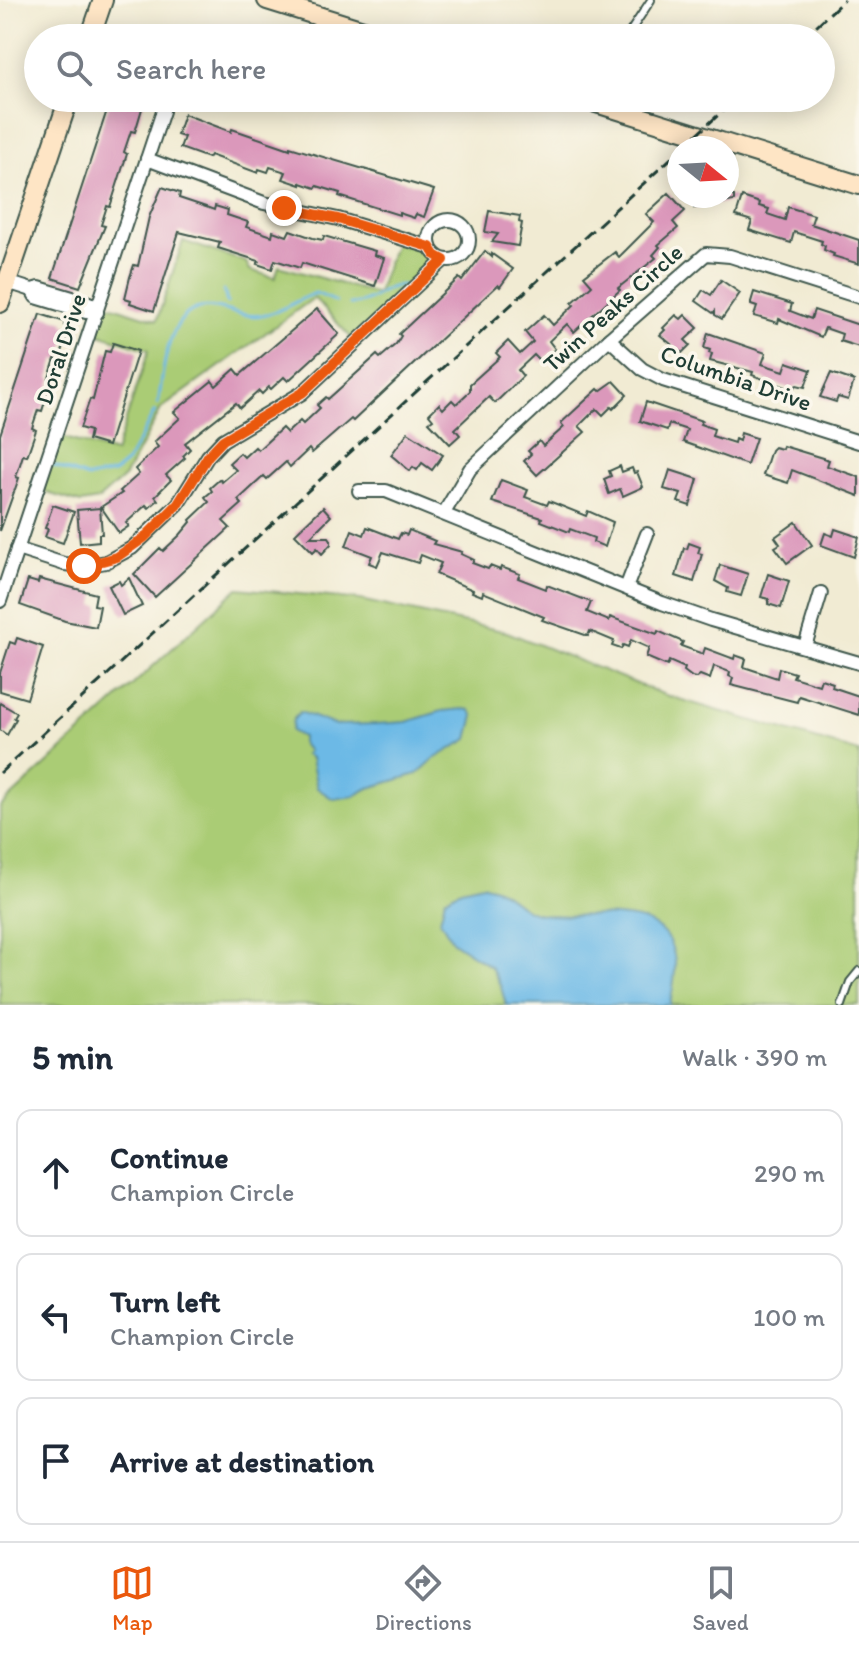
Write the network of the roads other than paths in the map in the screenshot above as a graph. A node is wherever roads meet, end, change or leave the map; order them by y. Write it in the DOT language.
graph roads {
  1 [pos="103,0"];
  2 [pos="267,0"];
  3 [pos="651,0"];
  4 [pos="95,24"];
  5 [pos="344,24"];
  6 [pos="635,24"];
  7 [pos="64,112"];
  8 [pos="163,112"];
  9 [pos="626,112"];
  10 [pos="147,159"];
  11 [pos="859,185"];
  12 [pos="430,247"];
  13 [pos="444,260"];
  14 [pos="7,282"];
  15 [pos="859,297"];
  16 [pos="0,303"];
  17 [pos="97,312"];
  18 [pos="609,339"];
  19 [pos="859,442"];
  20 [pos="359,491"];
  21 [pos="444,513"];
  22 [pos="647,534"];
  23 [pos="17,549"];
  24 [pos="626,588"];
  25 [pos="821,593"];
  26 [pos="0,601"];
  27 [pos="805,646"];
  28 [pos="859,663"];
  29 [pos="859,971"];
  30 [pos="842,1005"];
  1 -- 4 [label="main road"];
  2 -- 5 [label="main road"];
  3 -- 6 [label="lane"];
  7 -- 14 [label="main road"];
  8 -- 10 [label="street, Doral Drive"];
  9 -- 11 [label="main road"];
  10 -- 12 [label="street"];
  10 -- 17 [label="street, Doral Drive"];
  12 -- 13 [label="street"];
  12 -- 13 [label="street"];
  13 -- 23 [label="street"];
  14 -- 16 [label="main road"];
  14 -- 17 [label="street"];
  15 -- 18 [label="street, Twin Peaks Circle"];
  17 -- 23 [label="street, Doral Drive"];
  18 -- 19 [label="street, Columbia Drive"];
  18 -- 21 [label="street, Twin Peaks Circle"];
  20 -- 21 [label="street"];
  21 -- 24 [label="street"];
  22 -- 24 [label="street"];
  23 -- 26 [label="street, Doral Drive"];
  24 -- 27 [label="street"];
  25 -- 27 [label="street"];
  27 -- 28 [label="street"];
  29 -- 30 [label="lane"];
}
